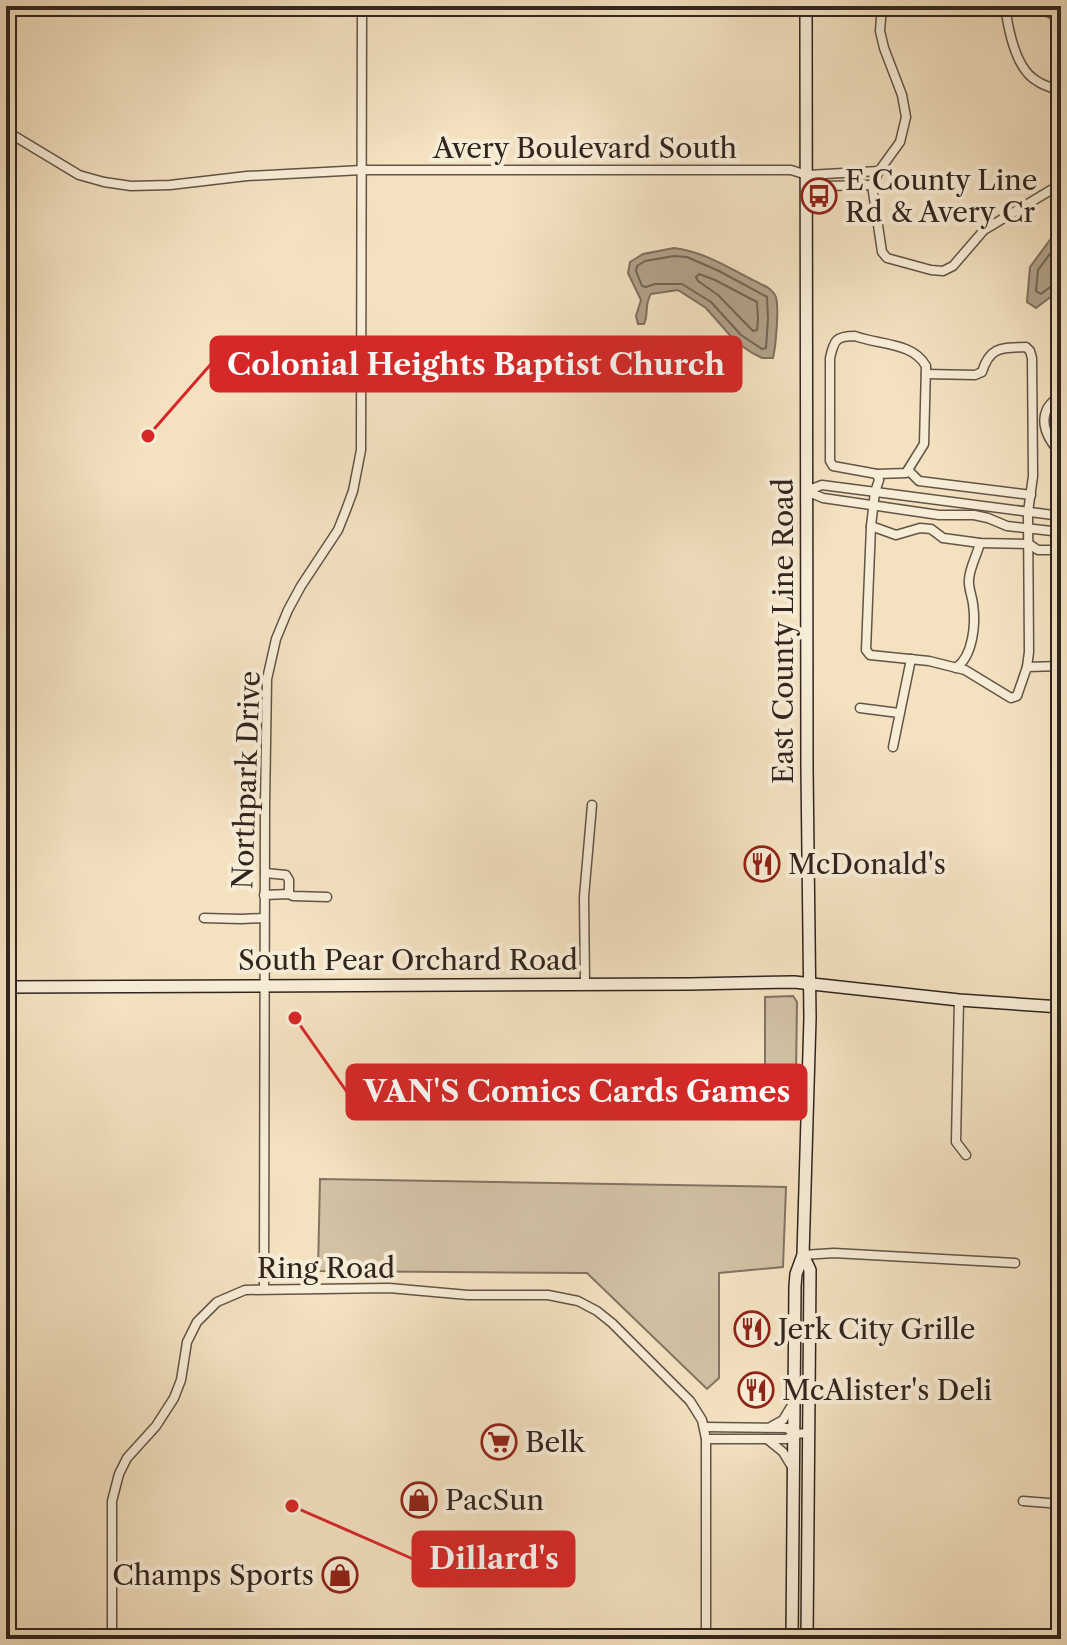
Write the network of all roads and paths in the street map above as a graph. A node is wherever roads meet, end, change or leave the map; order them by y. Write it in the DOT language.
graph roads {
  1 [pos="362,6"];
  2 [pos="806,6"];
  3 [pos="882,6"];
  4 [pos="1005,6"];
  5 [pos="1061,91"];
  6 [pos="6,131"];
  7 [pos="362,170"];
  8 [pos="879,171"];
  9 [pos="807,175"];
  10 [pos="1061,184"];
  11 [pos="872,185"];
  12 [pos="926,374"];
  13 [pos="1061,394"];
  14 [pos="1061,454"];
  15 [pos="908,470"];
  16 [pos="877,474"];
  17 [pos="806,491"];
  18 [pos="875,492"];
  19 [pos="1031,495"];
  20 [pos="874,506"];
  21 [pos="1028,512"];
  22 [pos="1061,516"];
  23 [pos="871,526"];
  24 [pos="1029,529"];
  25 [pos="1061,532"];
  26 [pos="980,543"];
  27 [pos="1029,544"];
  28 [pos="1061,550"];
  29 [pos="911,659"];
  30 [pos="1061,666"];
  31 [pos="1027,667"];
  32 [pos="956,668"];
  33 [pos="860,708"];
  34 [pos="899,713"];
  35 [pos="893,747"];
  36 [pos="592,805"];
  37 [pos="265,873"];
  38 [pos="289,894"];
  39 [pos="264,895"];
  40 [pos="327,897"];
  41 [pos="204,918"];
  42 [pos="264,918"];
  43 [pos="585,984"];
  44 [pos="810,984"];
  45 [pos="264,985"];
  46 [pos="6,987"];
  47 [pos="959,1000"];
  48 [pos="1061,1007"];
  49 [pos="966,1155"];
  50 [pos="803,1255"];
  51 [pos="1015,1263"];
  52 [pos="264,1288"];
  53 [pos="794,1400"];
  54 [pos="704,1427"];
  55 [pos="769,1427"];
  56 [pos="809,1433"];
  57 [pos="794,1434"];
  58 [pos="706,1439"];
  59 [pos="766,1439"];
  60 [pos="794,1470"];
  61 [pos="1023,1501"];
  62 [pos="1061,1504"];
  63 [pos="112,1639"];
  64 [pos="706,1639"];
  65 [pos="792,1639"];
  66 [pos="807,1639"];
  1 -- 7 [label="street, Northpark Drive"];
  2 -- 9 [label="main road, East County Line Road"];
  3 -- 8 [label="street"];
  4 -- 5 [label="street"];
  6 -- 7 [label="street, Avery Boulevard South"];
  7 -- 9 [label="street, Avery Boulevard South"];
  7 -- 37 [label="street, Northpark Drive"];
  8 -- 9 [label="street"];
  8 -- 11 [label="street"];
  9 -- 11 [label="street"];
  9 -- 17 [label="main road, East County Line Road"];
  10 -- 11 [label="street"];
  12 -- 15 [label="street"];
  12 -- 16 [label="street"];
  12 -- 19 [label="street"];
  13 -- 14 [label="street"];
  15 -- 16 [label="street"];
  15 -- 19 [label="street"];
  16 -- 18 [label="street"];
  17 -- 18 [label="street"];
  17 -- 20 [label="street"];
  17 -- 44 [label="main road, East County Line Road"];
  18 -- 20 [label="street"];
  18 -- 21 [label="street"];
  19 -- 21 [label="street"];
  20 -- 23 [label="street"];
  20 -- 24 [label="street"];
  21 -- 22 [label="street"];
  21 -- 24 [label="street"];
  23 -- 26 [label="street"];
  23 -- 29 [label="street"];
  24 -- 25 [label="street"];
  24 -- 27 [label="street"];
  26 -- 27 [label="street"];
  26 -- 32 [label="street"];
  27 -- 28 [label="street"];
  27 -- 31 [label="street"];
  29 -- 32 [label="street"];
  29 -- 34 [label="street"];
  30 -- 31 [label="street"];
  31 -- 32 [label="street"];
  33 -- 34 [label="street"];
  34 -- 35 [label="street"];
  36 -- 43 [label="street"];
  37 -- 38 [label="street"];
  37 -- 39 [label="street, Northpark Drive"];
  38 -- 39 [label="street"];
  38 -- 40 [label="street"];
  39 -- 42 [label="street, Northpark Drive"];
  41 -- 42 [label="street"];
  42 -- 45 [label="street, Northpark Drive"];
  43 -- 44 [label="main road, South Pear Orchard Road"];
  43 -- 45 [label="main road, South Pear Orchard Road"];
  44 -- 47 [label="main road, South Pear Orchard Road"];
  44 -- 50 [label="main road, East County Line Road"];
  45 -- 46 [label="main road, South Pear Orchard Road"];
  45 -- 52 [label="street, Northpark Drive"];
  47 -- 48 [label="main road, South Pear Orchard Road"];
  47 -- 49 [label="street"];
  50 -- 51 [label="street"];
  50 -- 53 [label="main road, East County Line Road"];
  50 -- 56 [label="main road, East County Line Road"];
  52 -- 54 [label="street, Ring Road"];
  52 -- 63 [label="street, Ring Road"];
  53 -- 55 [label="street"];
  53 -- 57 [label="main road, East County Line Road"];
  54 -- 55 [label="street"];
  54 -- 58 [label="street, Ring Road"];
  55 -- 57 [label="street"];
  56 -- 57 [label="street"];
  56 -- 66 [label="main road, East County Line Road"];
  57 -- 59 [label="street"];
  57 -- 60 [label="main road, East County Line Road"];
  58 -- 59 [label="street"];
  58 -- 64 [label="street, Ring Road"];
  59 -- 60 [label="street"];
  60 -- 65 [label="main road, East County Line Road"];
  61 -- 62 [label="street"];
}
